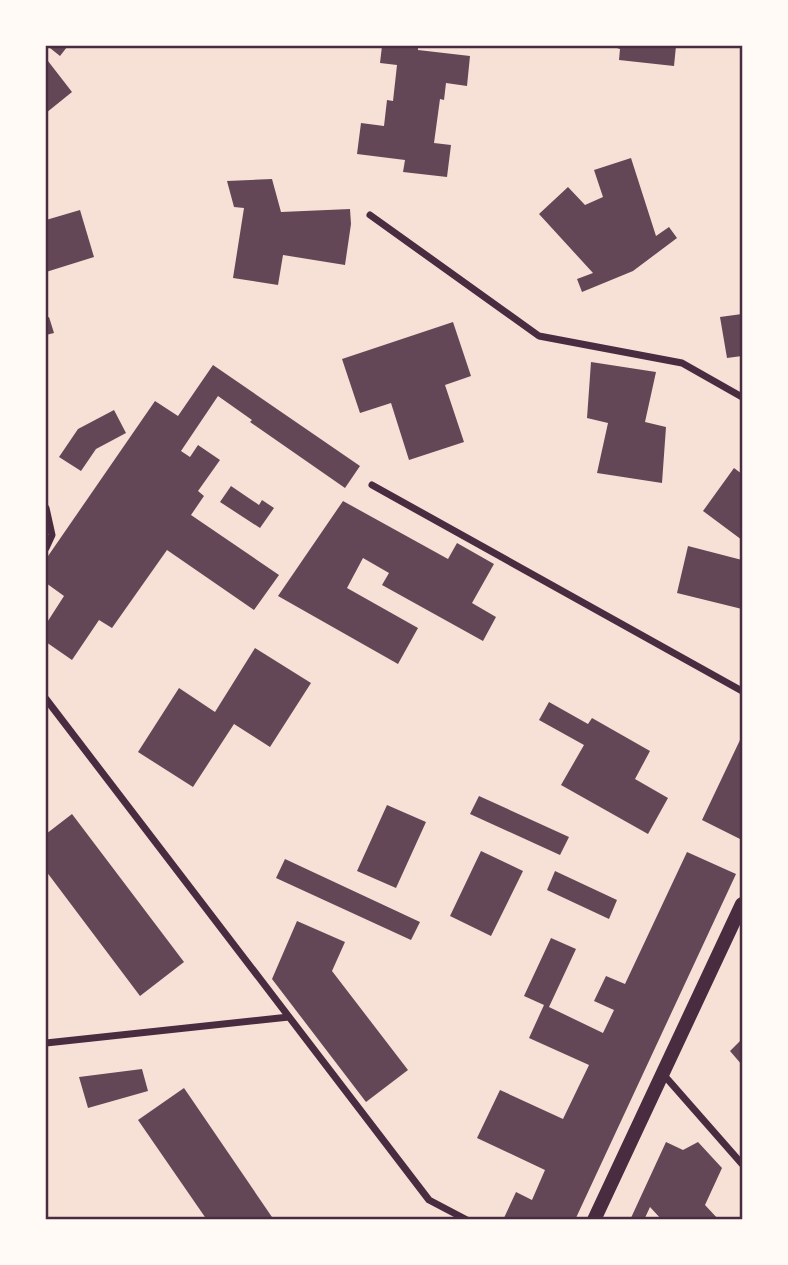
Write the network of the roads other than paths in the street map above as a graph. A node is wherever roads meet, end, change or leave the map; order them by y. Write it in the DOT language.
graph roads {
  1 [pos="370,215"];
  2 [pos="743,397"];
  3 [pos="372,485"];
  4 [pos="46,508"];
  5 [pos="46,548"];
  6 [pos="743,691"];
  7 [pos="46,699"];
  8 [pos="743,904"];
  9 [pos="289,1017"];
  10 [pos="46,1043"];
  11 [pos="663,1073"];
  12 [pos="743,1164"];
  13 [pos="467,1220"];
  14 [pos="594,1220"];
  1 -- 2 [label="street"];
  3 -- 6 [label="street"];
  4 -- 5 [label="street"];
  7 -- 9 [label="street"];
  8 -- 11 [label="main road"];
  9 -- 10 [label="street"];
  9 -- 13 [label="street"];
  11 -- 12 [label="street"];
  11 -- 14 [label="main road"];
}
